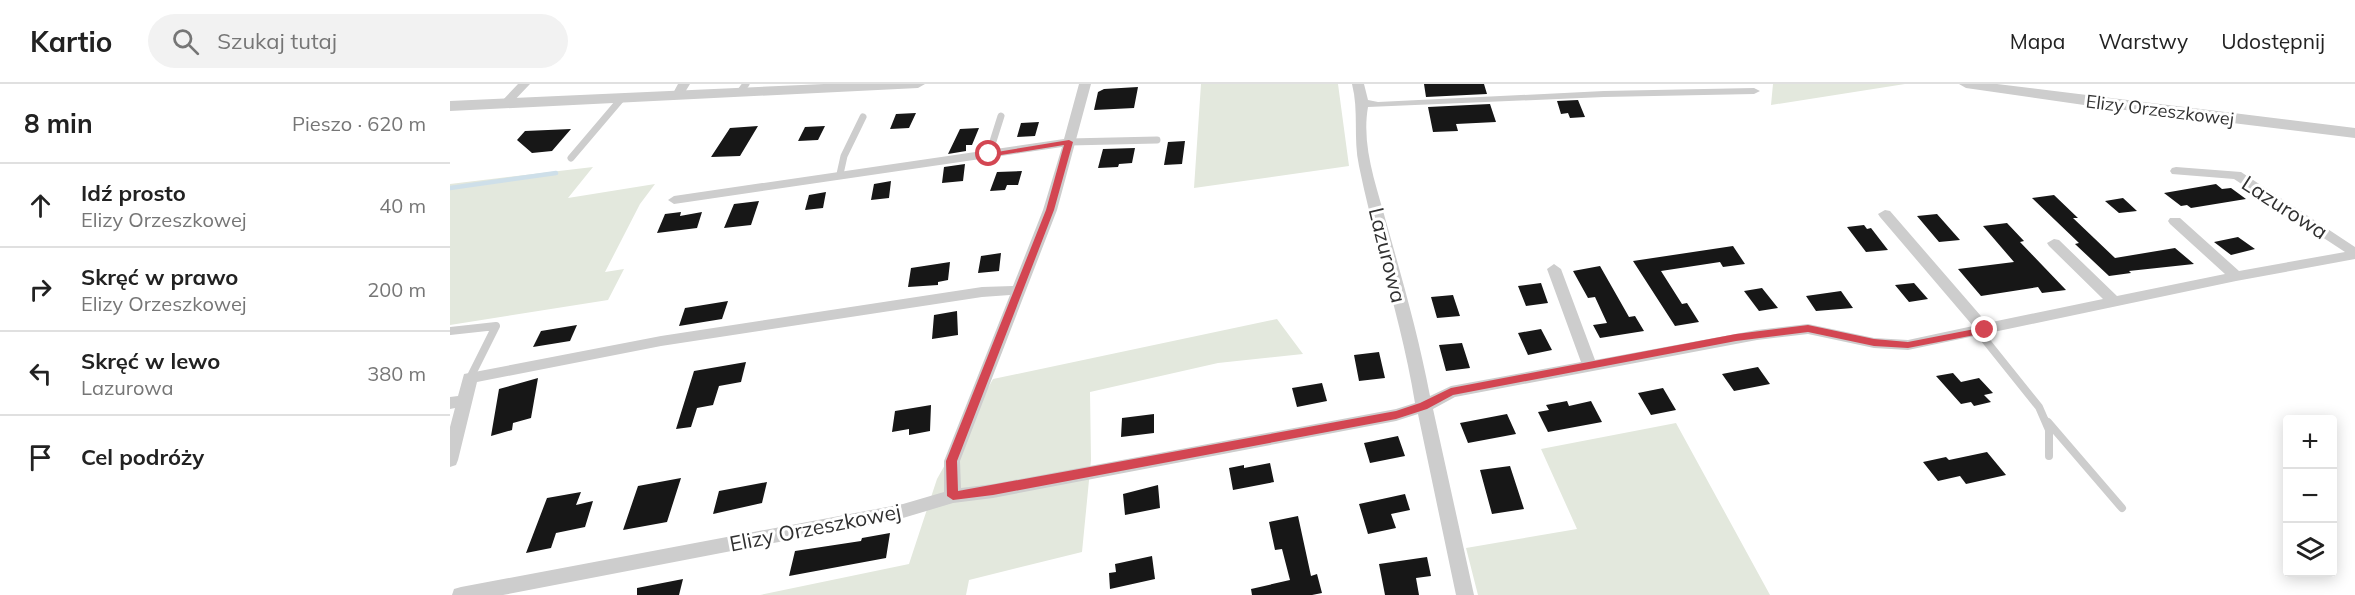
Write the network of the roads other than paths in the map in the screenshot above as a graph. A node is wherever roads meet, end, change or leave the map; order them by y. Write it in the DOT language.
graph roads {
  1 [pos="524,84"];
  2 [pos="918,84"];
  3 [pos="1084,84"];
  4 [pos="1358,84"];
  5 [pos="1966,84"];
  6 [pos="743,88"];
  7 [pos="681,90"];
  8 [pos="1754,91"];
  9 [pos="622,98"];
  10 [pos="505,104"];
  11 [pos="1363,104"];
  12 [pos="450,106"];
  13 [pos="1001,116"];
  14 [pos="863,117"];
  15 [pos="2355,133"];
  16 [pos="1156,140"];
  17 [pos="1069,142"];
  18 [pos="989,154"];
  19 [pos="571,158"];
  20 [pos="2176,171"];
  21 [pos="840,174"];
  22 [pos="674,200"];
  23 [pos="1885,214"];
  24 [pos="2175,221"];
  25 [pos="2054,243"];
  26 [pos="2355,254"];
  27 [pos="1554,269"];
  28 [pos="2236,276"];
  29 [pos="1020,290"];
  30 [pos="2114,302"];
  31 [pos="450,331"];
  32 [pos="1981,331"];
  33 [pos="1590,367"];
  34 [pos="470,378"];
  35 [pos="458,402"];
  36 [pos="1424,406"];
  37 [pos="2046,421"];
  38 [pos="2049,456"];
  39 [pos="450,460"];
  40 [pos="953,496"];
  41 [pos="2122,508"];
  42 [pos="461,595"];
  43 [pos="1465,595"];
  1 -- 10 [label="street"];
  2 -- 6 [label="street"];
  3 -- 17 [label="street"];
  4 -- 11 [label="street"];
  5 -- 15 [label="street, Elizy Orzeszkowej"];
  6 -- 7 [label="street"];
  7 -- 9 [label="street"];
  8 -- 11 [label="street"];
  9 -- 10 [label="street"];
  9 -- 19 [label="lane"];
  10 -- 12 [label="street"];
  11 -- 36 [label="street, Lazurowa"];
  13 -- 18 [label="lane"];
  14 -- 21 [label="lane"];
  16 -- 17 [label="lane"];
  17 -- 18 [label="street"];
  17 -- 29 [label="street"];
  18 -- 21 [label="street"];
  20 -- 26 [label="street, Lazurowa"];
  21 -- 22 [label="street"];
  23 -- 32 [label="street"];
  24 -- 28 [label="street"];
  25 -- 30 [label="street"];
  26 -- 28 [label="street, Lazurowa"];
  27 -- 33 [label="street"];
  28 -- 30 [label="street, Lazurowa"];
  29 -- 34 [label="street"];
  29 -- 40 [label="street"];
  30 -- 32 [label="street, Lazurowa"];
  31 -- 34 [label="lane"];
  32 -- 33 [label="street, Lazurowa"];
  32 -- 37 [label="lane"];
  33 -- 36 [label="street, Lazurowa"];
  34 -- 35 [label="street"];
  35 -- 39 [label="street"];
  36 -- 40 [label="street, Lazurowa"];
  36 -- 43 [label="street, Lazurowa"];
  37 -- 38 [label="lane"];
  37 -- 41 [label="lane"];
  40 -- 42 [label="street, Elizy Orzeszkowej"];
}
